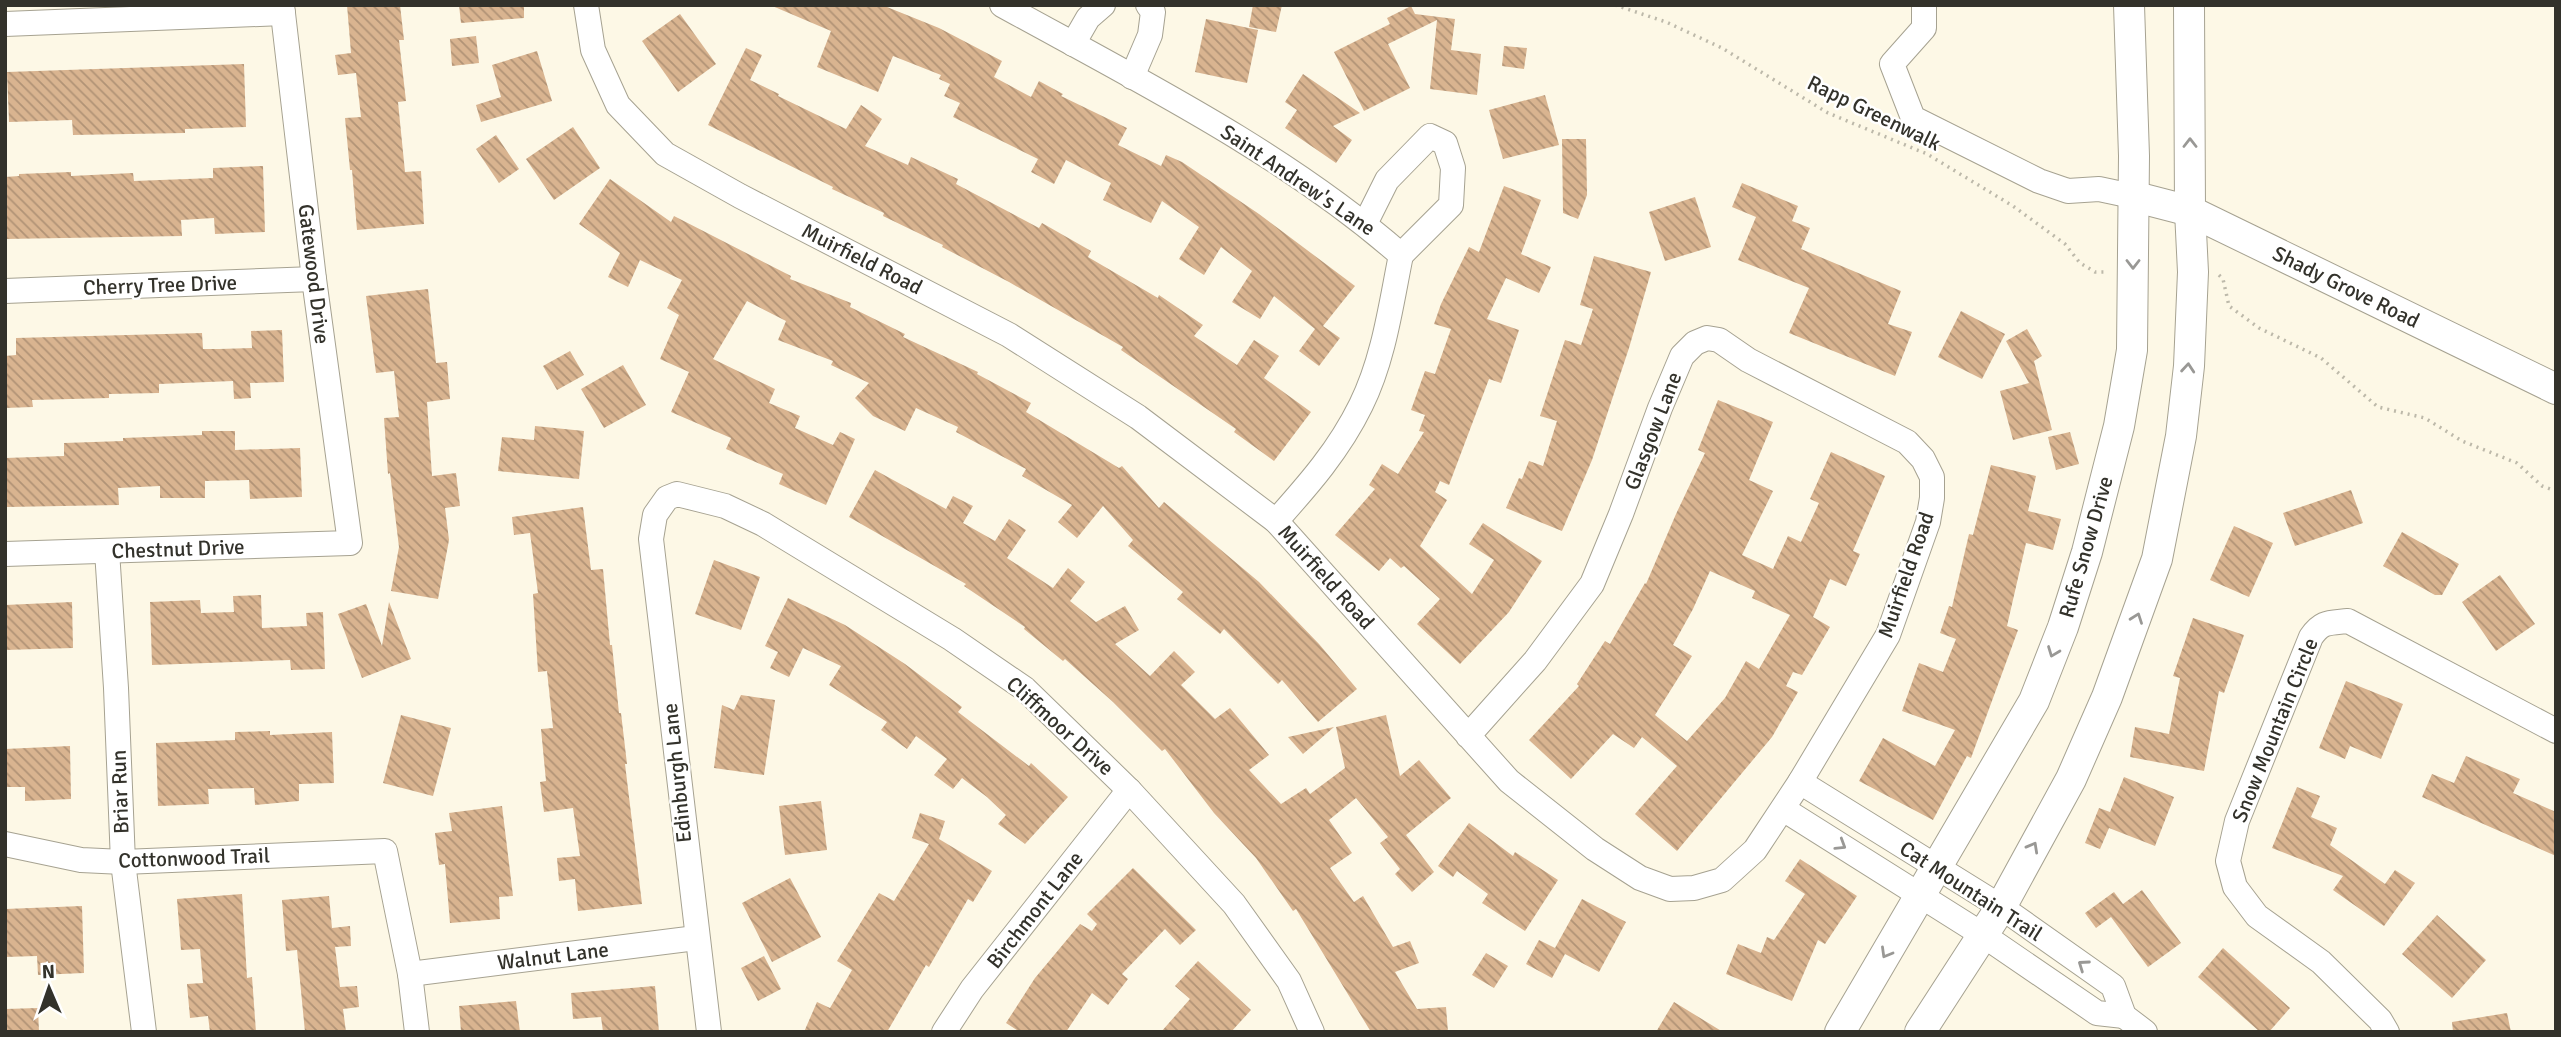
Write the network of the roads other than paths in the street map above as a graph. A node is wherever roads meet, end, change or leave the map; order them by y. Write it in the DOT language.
graph roads {
  1 [pos="586,5"];
  2 [pos="1002,5"];
  3 [pos="1102,5"];
  4 [pos="1148,5"];
  5 [pos="1924,5"];
  6 [pos="2129,5"];
  7 [pos="2189,5"];
  8 [pos="282,9"];
  9 [pos="5,24"];
  10 [pos="1073,44"];
  11 [pos="1132,77"];
  12 [pos="2132,196"];
  13 [pos="2190,211"];
  14 [pos="1366,224"];
  15 [pos="1401,255"];
  16 [pos="314,279"];
  17 [pos="5,291"];
  18 [pos="2556,389"];
  19 [pos="1932,498"];
  20 [pos="655,515"];
  21 [pos="1276,521"];
  22 [pos="350,543"];
  23 [pos="107,551"];
  24 [pos="5,554"];
  25 [pos="2556,731"];
  26 [pos="1468,736"];
  27 [pos="1800,782"];
  28 [pos="1129,790"];
  29 [pos="1783,809"];
  30 [pos="5,844"];
  31 [pos="123,862"];
  32 [pos="1936,867"];
  33 [pos="1920,894"];
  34 [pos="2001,907"];
  35 [pos="1983,935"];
  36 [pos="696,938"];
  37 [pos="410,974"];
  38 [pos="2124,1016"];
  39 [pos="144,1032"];
  40 [pos="417,1032"];
  41 [pos="709,1032"];
  42 [pos="944,1032"];
  43 [pos="1312,1032"];
  44 [pos="1840,1032"];
  45 [pos="1920,1032"];
  46 [pos="2145,1032"];
  47 [pos="2388,1032"];
  1 -- 21 [label="street, Muirfield Road"];
  2 -- 10 [label="street, Saint Andrew's Lane"];
  3 -- 10 [label="street"];
  4 -- 11 [label="street"];
  5 -- 12 [label="street"];
  6 -- 12 [label="main road, Rufe Snow Drive"];
  13 -- 7 [label="main road, one-way"];
  8 -- 9 [label="street"];
  8 -- 16 [label="street, Gatewood Drive"];
  10 -- 11 [label="street, Saint Andrew's Lane"];
  11 -- 14 [label="street, Saint Andrew's Lane"];
  12 -- 13 [label="main road, Shady Grove Road"];
  12 -- 32 [label="main road, Rufe Snow Drive, one-way"];
  13 -- 18 [label="main road, Shady Grove Road"];
  34 -- 13 [label="main road, one-way"];
  14 -- 15 [label="street, Saint Andrew's Lane"];
  14 -- 15 [label="street"];
  15 -- 21 [label="street"];
  16 -- 17 [label="street, Cherry Tree Drive"];
  16 -- 22 [label="street, Gatewood Drive"];
  19 -- 26 [label="street, Glasgow Lane"];
  19 -- 27 [label="street, Muirfield Road"];
  20 -- 28 [label="street, Cliffmoor Drive"];
  20 -- 36 [label="street, Edinburgh Lane"];
  21 -- 26 [label="street, Muirfield Road"];
  22 -- 23 [label="street, Chestnut Drive"];
  23 -- 24 [label="street, Chestnut Drive"];
  23 -- 31 [label="street, Briar Run"];
  25 -- 47 [label="street, Snow Mountain Circle"];
  26 -- 29 [label="street, Muirfield Road"];
  27 -- 29 [label="street, Muirfield Road"];
  27 -- 32 [label="street, Cat Mountain Trail"];
  28 -- 42 [label="street, Birchmont Lane"];
  28 -- 43 [label="street, Cliffmoor Drive"];
  29 -- 33 [label="street, Cat Mountain Trail, one-way"];
  30 -- 31 [label="street, Cottonwood Trail"];
  31 -- 37 [label="street, Cottonwood Trail"];
  31 -- 39 [label="street, Briar Run"];
  32 -- 33 [label="main road, Rufe Snow Drive"];
  32 -- 34 [label="street, Cat Mountain Trail"];
  33 -- 35 [label="street, Cat Mountain Trail"];
  33 -- 44 [label="main road, Rufe Snow Drive, one-way"];
  34 -- 35 [label="main road"];
  38 -- 34 [label="street, Cat Mountain Trail, one-way"];
  35 -- 38 [label="street, Cat Mountain Trail"];
  35 -- 45 [label="main road"];
  36 -- 37 [label="street, Walnut Lane"];
  36 -- 41 [label="street, Edinburgh Lane"];
  37 -- 40 [label="street"];
  38 -- 46 [label="street, Cat Mountain Trail"];
}
